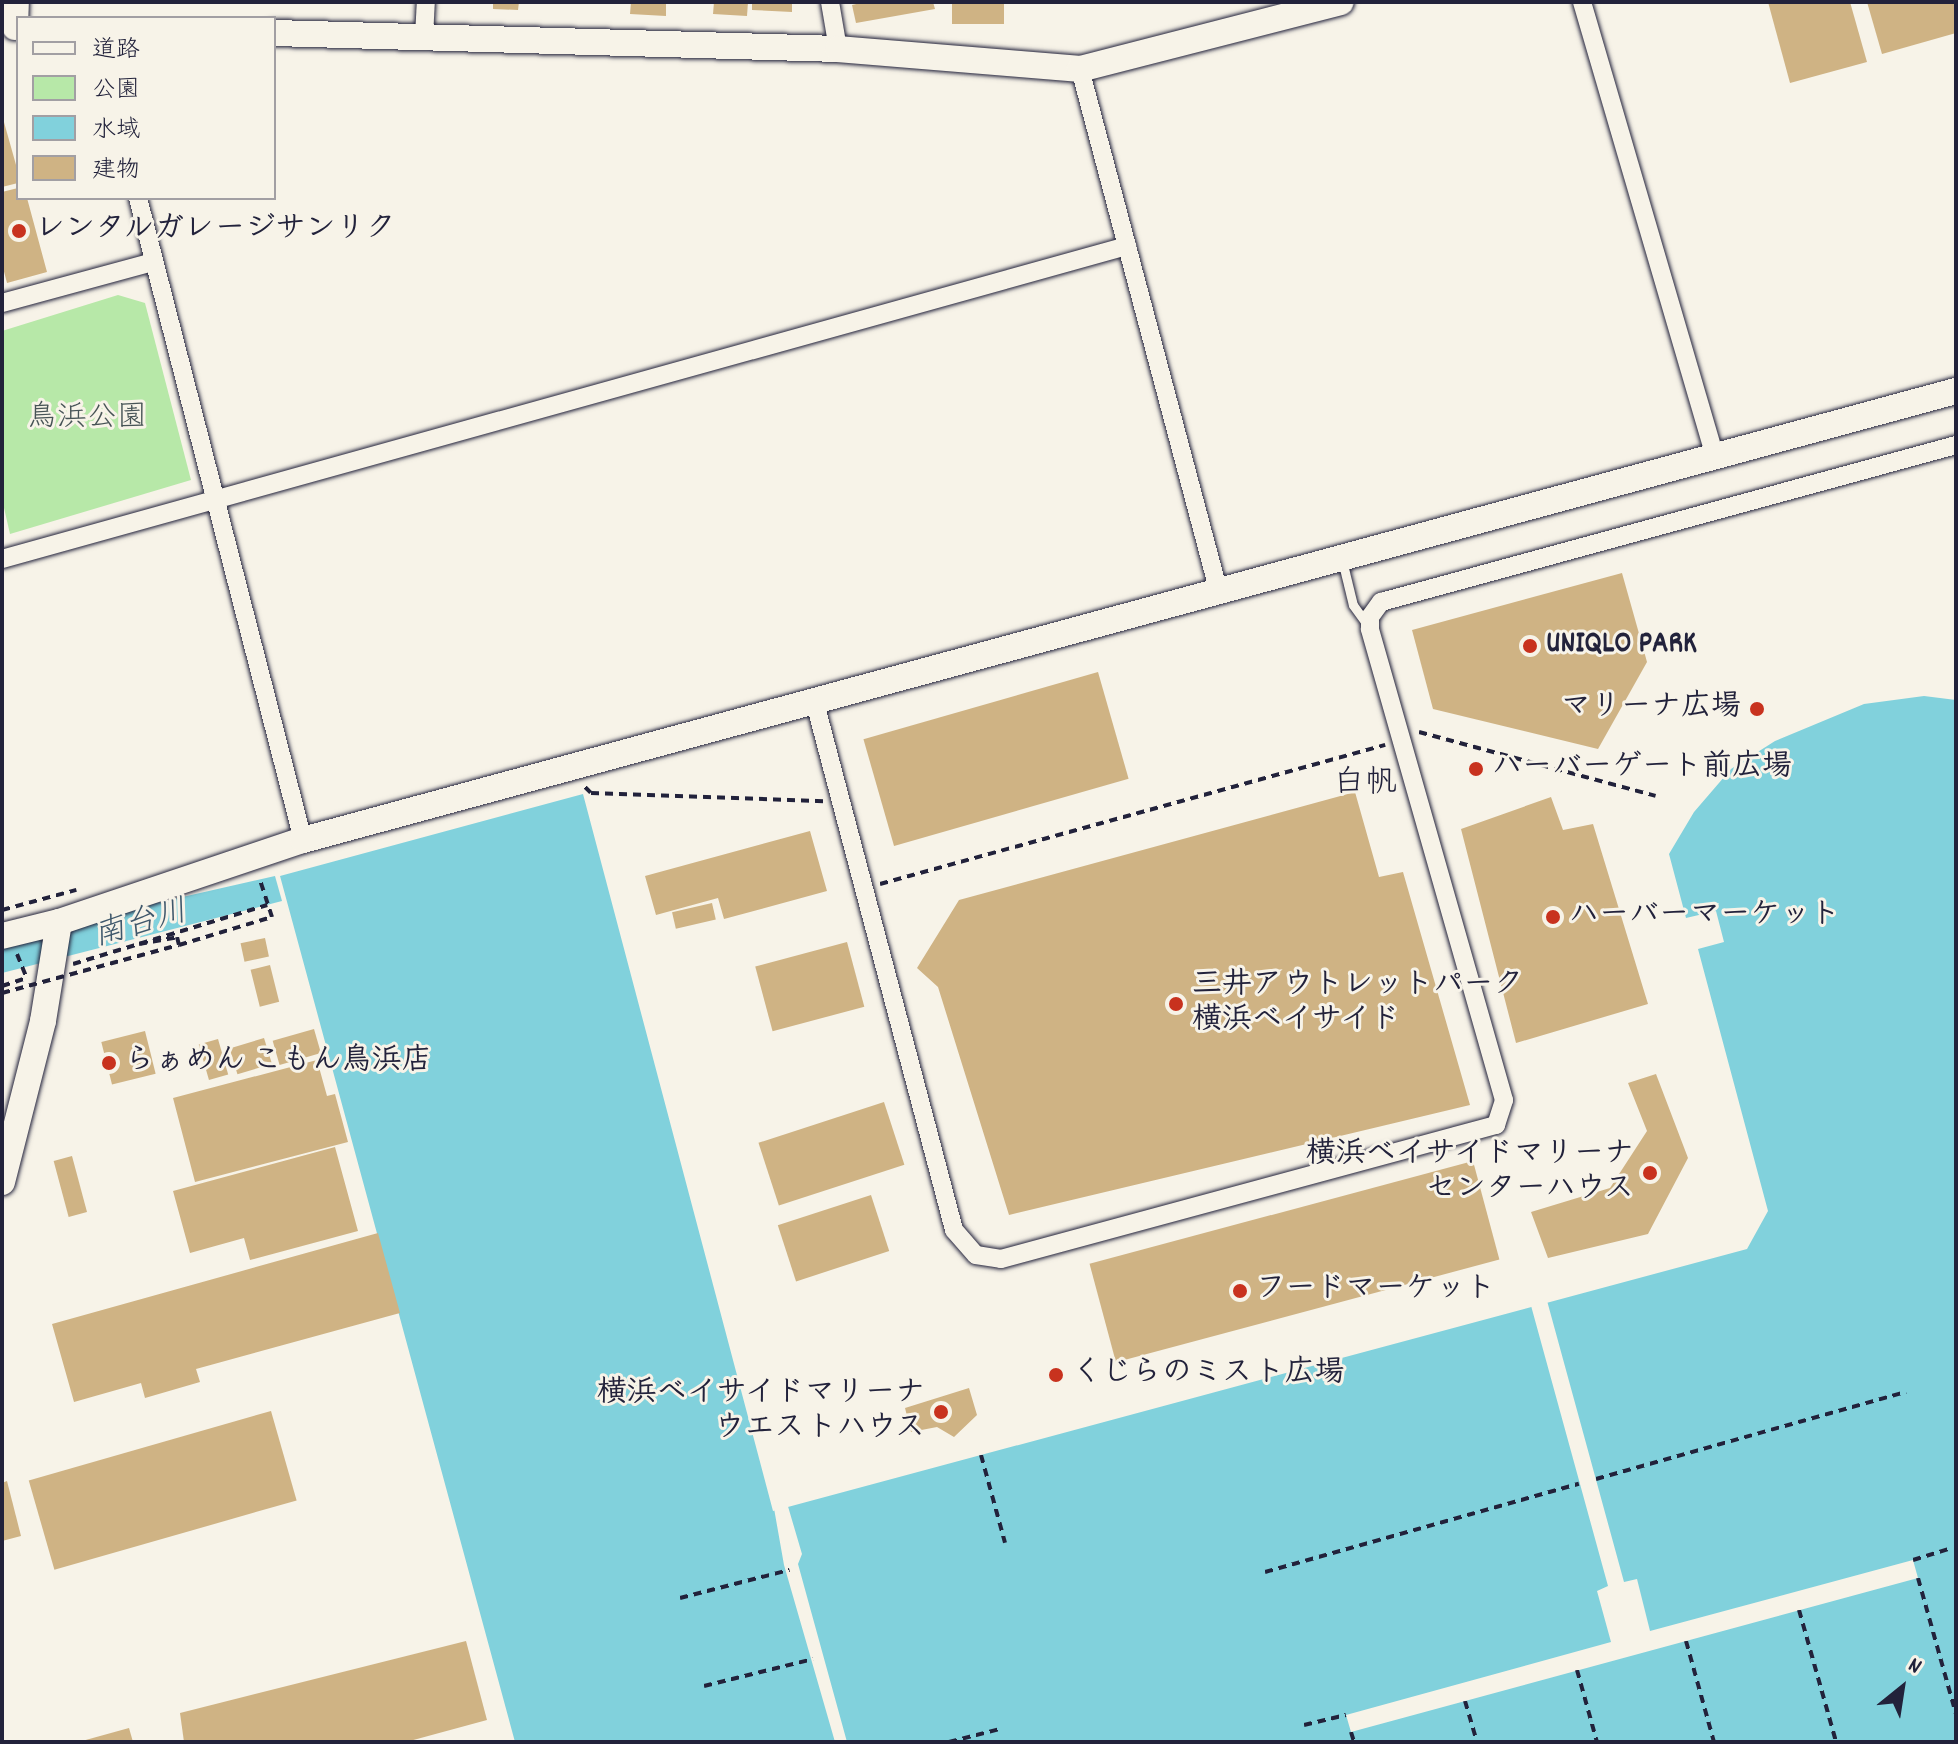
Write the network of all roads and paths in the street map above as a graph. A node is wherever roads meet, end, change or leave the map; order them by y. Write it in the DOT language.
graph roads {
  1 [pos="426,2"];
  2 [pos="830,2"];
  3 [pos="1341,2"];
  4 [pos="1582,2"];
  5 [pos="276,33"];
  6 [pos="424,37"];
  7 [pos="838,49"];
  8 [pos="1080,69"];
  9 [pos="138,200"];
  10 [pos="1127,246"];
  11 [pos="153,262"];
  12 [pos="2,303"];
  13 [pos="1956,391"];
  14 [pos="1956,445"];
  15 [pos="1715,457"];
  16 [pos="214,501"];
  17 [pos="2,559"];
  18 [pos="1342,560"];
  19 [pos="1219,593"];
  20 [pos="1370,629"];
  21 [pos="815,703"];
  22 [pos="1413,718"];
  23 [pos="1383,731"];
  24 [pos="1417,732"];
  25 [pos="1420,743"];
  26 [pos="1387,745"];
  27 [pos="1392,759"];
  28 [pos="600,783"];
  29 [pos="822,788"];
  30 [pos="1656,796"];
  31 [pos="826,801"];
  32 [pos="830,816"];
  33 [pos="303,840"];
  34 [pos="874,871"];
  35 [pos="259,876"];
  36 [pos="878,885"];
  37 [pos="881,900"];
  38 [pos="268,905"];
  39 [pos="59,922"];
  40 [pos="10,945"];
  41 [pos="140,945"];
  42 [pos="179,945"];
  43 [pos="26,978"];
  44 [pos="2,986"];
  45 [pos="2,993"];
  46 [pos="2,1182"];
  47 [pos="1906,1392"];
  48 [pos="981,1455"];
  49 [pos="1596,1479"];
  50 [pos="1579,1484"];
  51 [pos="1005,1543"];
  52 [pos="1952,1548"];
  53 [pos="1913,1560"];
  54 [pos="789,1570"];
  55 [pos="1265,1572"];
  56 [pos="1918,1578"];
  57 [pos="680,1598"];
  58 [pos="1799,1610"];
  59 [pos="1686,1641"];
  60 [pos="813,1659"];
  61 [pos="1577,1670"];
  62 [pos="704,1686"];
  63 [pos="1465,1701"];
  64 [pos="1956,1714"];
  65 [pos="1346,1715"];
  66 [pos="1304,1725"];
  67 [pos="1000,1729"];
  68 [pos="1351,1732"];
  69 [pos="949,1742"];
  70 [pos="1354,1742"];
  71 [pos="1477,1742"];
  72 [pos="1597,1742"];
  73 [pos="1714,1742"];
  74 [pos="1836,1742"];
  1 -- 6 [label="street"];
  2 -- 7 [label="street"];
  3 -- 8 [label="street"];
  4 -- 15 [label="street"];
  5 -- 6 [label="street"];
  6 -- 7 [label="street"];
  7 -- 8 [label="street"];
  8 -- 10 [label="street"];
  9 -- 11 [label="street"];
  10 -- 16 [label="street"];
  10 -- 19 [label="street"];
  11 -- 12 [label="street"];
  11 -- 16 [label="street"];
  13 -- 15 [label="street"];
  14 -- 20 [label="street"];
  15 -- 18 [label="street"];
  16 -- 17 [label="street"];
  16 -- 33 [label="street"];
  18 -- 19 [label="street"];
  18 -- 20 [label="lane"];
  19 -- 21 [label="street"];
  20 -- 21 [label="street"];
  21 -- 33 [label="street"];
  22 -- 24 [label="path"];
  23 -- 26 [label="path"];
  24 -- 25 [label="path"];
  24 -- 30 [label="path"];
  26 -- 27 [label="path"];
  26 -- 36 [label="path"];
  28 -- 31 [label="path"];
  29 -- 31 [label="path"];
  31 -- 32 [label="path"];
  33 -- 39 [label="street"];
  34 -- 36 [label="path"];
  35 -- 38 [label="path"];
  36 -- 37 [label="path"];
  38 -- 41 [label="path"];
  38 -- 42 [label="path"];
  39 -- 40 [label="street"];
  39 -- 46 [label="street"];
  40 -- 43 [label="path"];
  41 -- 42 [label="path"];
  41 -- 43 [label="path"];
  42 -- 45 [label="path, bridge"];
  43 -- 44 [label="path"];
  47 -- 49 [label="path"];
  48 -- 51 [label="path"];
  50 -- 55 [label="path"];
  52 -- 53 [label="path"];
  54 -- 57 [label="path"];
  56 -- 64 [label="path"];
  58 -- 74 [label="path"];
  59 -- 73 [label="path"];
  60 -- 62 [label="path"];
  61 -- 72 [label="path"];
  63 -- 71 [label="path"];
  65 -- 66 [label="path"];
  67 -- 69 [label="path"];
  68 -- 70 [label="path"];
}
